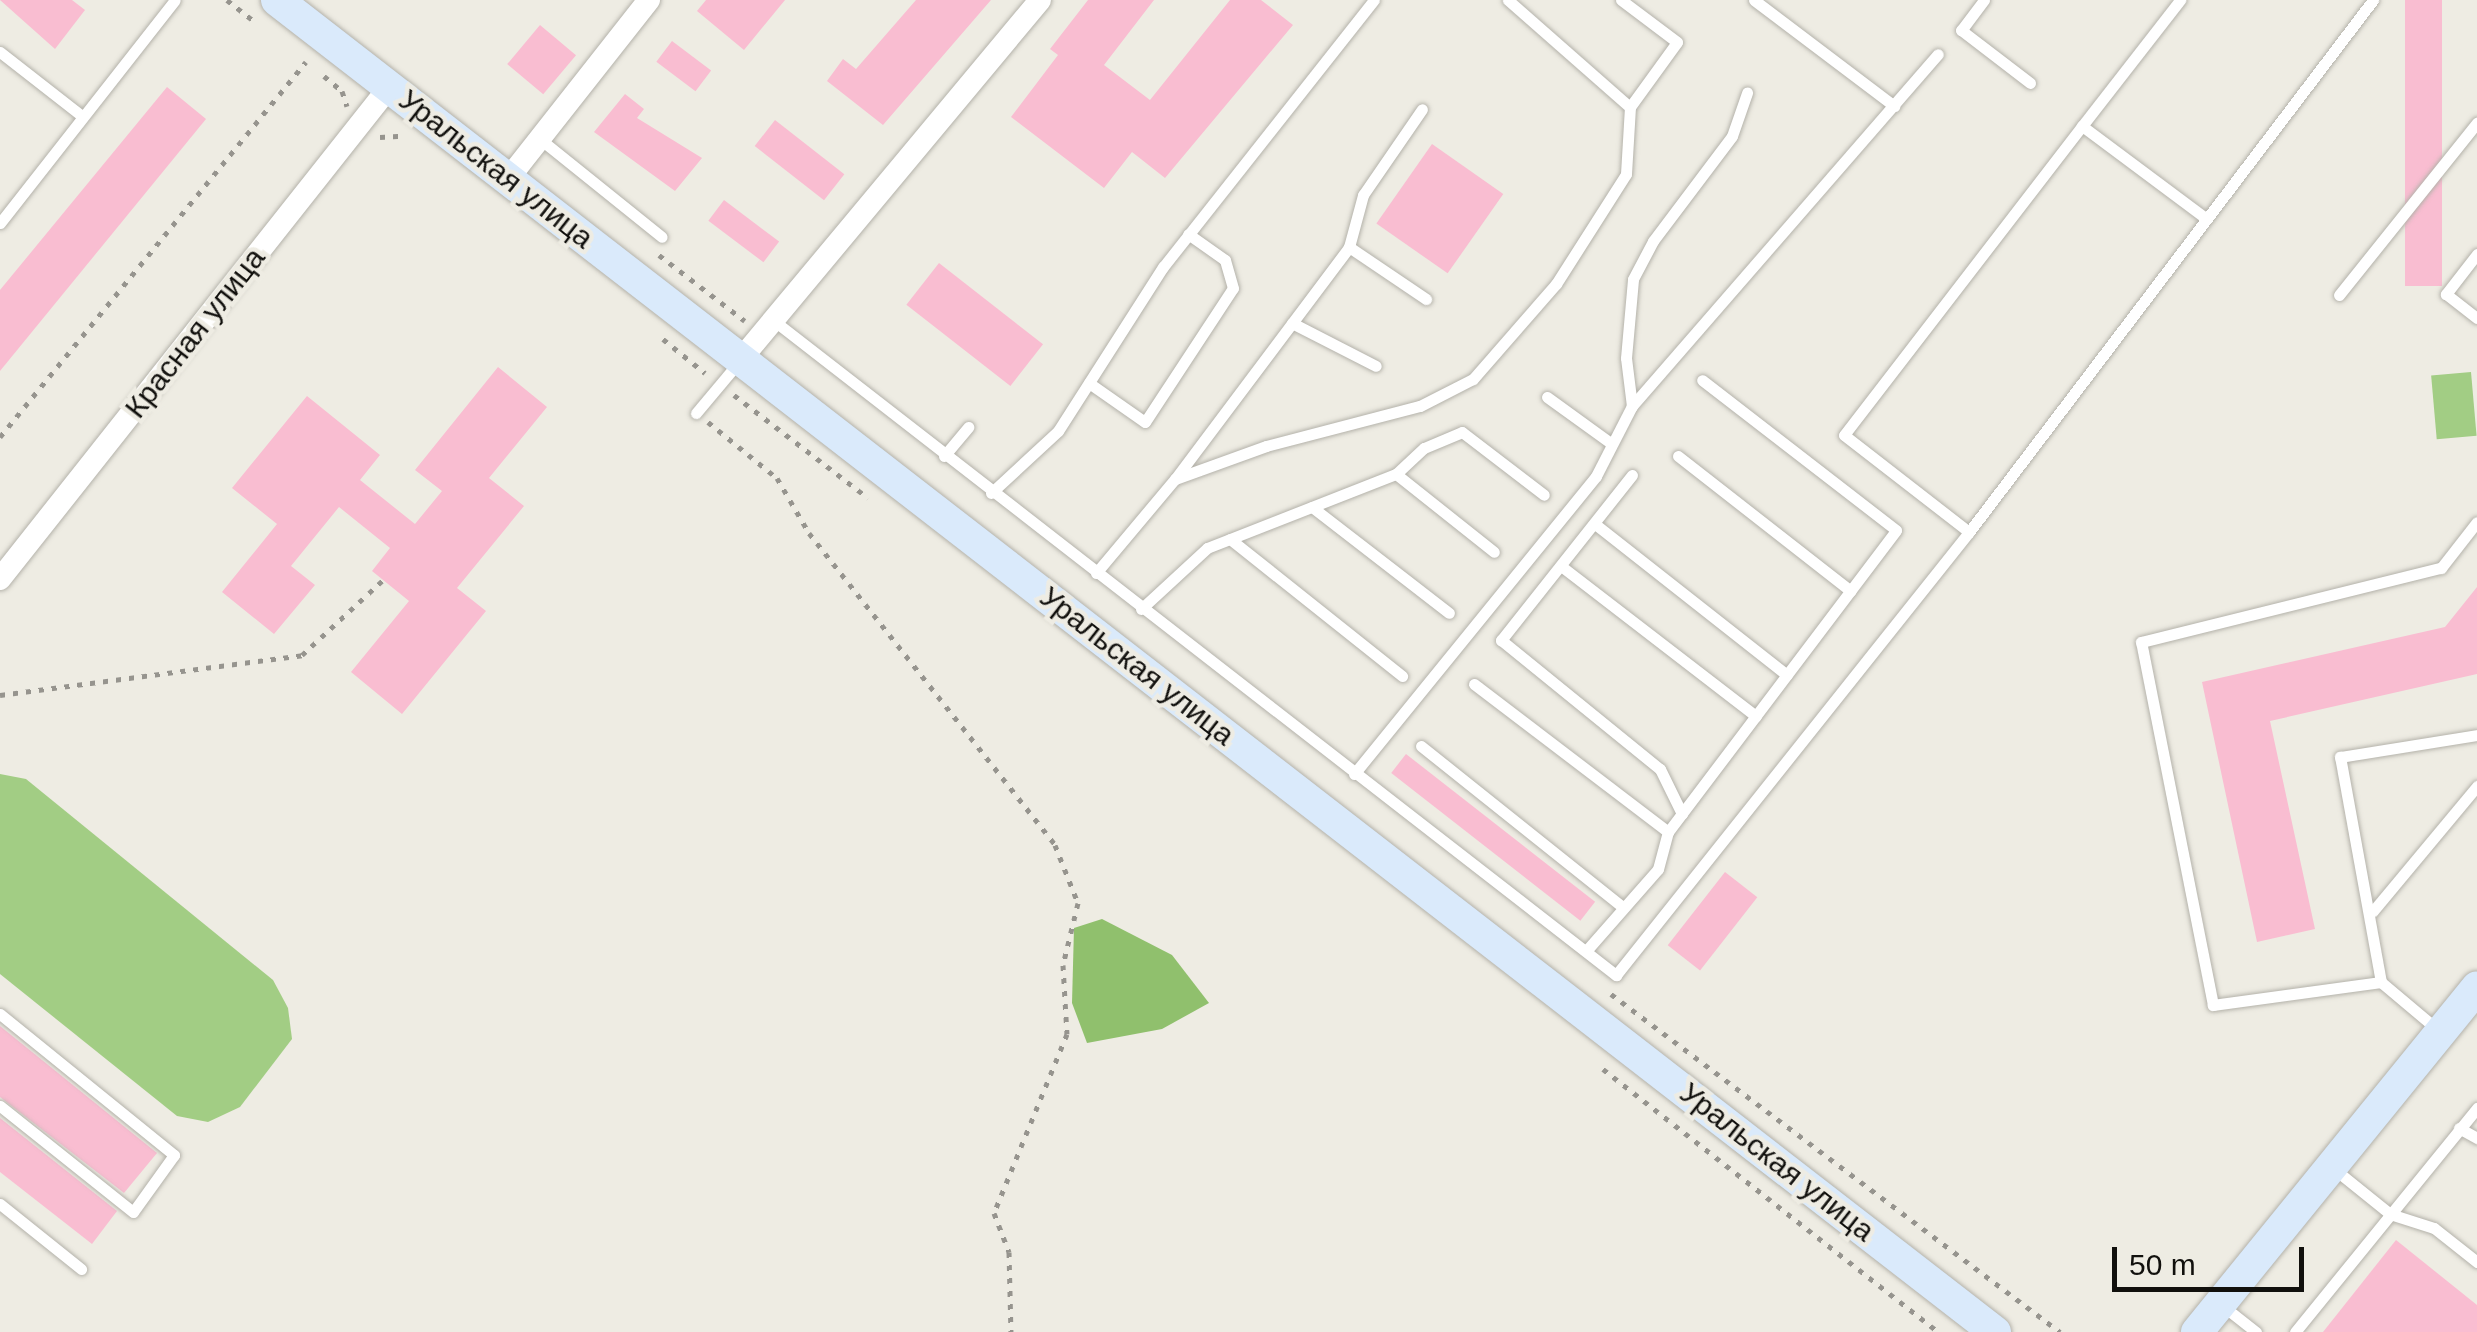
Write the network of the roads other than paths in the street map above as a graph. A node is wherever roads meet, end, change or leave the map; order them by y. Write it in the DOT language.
graph roads {
  1 [pos="176,0"];
  2 [pos="649,0"];
  3 [pos="1040,0"];
  4 [pos="1374,0"];
  5 [pos="1508,0"];
  6 [pos="1621,0"];
  7 [pos="1754,0"];
  8 [pos="1984,0"];
  9 [pos="2180,0"];
  10 [pos="2373,0"];
  11 [pos="268,12"];
  12 [pos="1938,54"];
  13 [pos="1,55"];
  14 [pos="2030,83"];
  15 [pos="390,86"];
  16 [pos="1747,93"];
  17 [pos="1630,106"];
  18 [pos="1894,106"];
  19 [pos="1422,110"];
  20 [pos="82,116"];
  21 [pos="2477,123"];
  22 [pos="2082,126"];
  23 [pos="540,139"];
  24 [pos="508,179"];
  25 [pos="2204,217"];
  26 [pos="0,223"];
  27 [pos="1188,234"];
  28 [pos="662,237"];
  29 [pos="1350,247"];
  30 [pos="2477,254"];
  31 [pos="2339,295"];
  32 [pos="1426,300"];
  33 [pos="2477,318"];
  34 [pos="773,320"];
  35 [pos="1292,323"];
  36 [pos="1376,366"];
  37 [pos="730,372"];
  38 [pos="1702,380"];
  39 [pos="1089,383"];
  40 [pos="1547,396"];
  41 [pos="1632,406"];
  42 [pos="696,414"];
  43 [pos="968,427"];
  44 [pos="1612,444"];
  45 [pos="944,456"];
  46 [pos="1678,456"];
  47 [pos="1396,474"];
  48 [pos="1632,474"];
  49 [pos="1176,479"];
  50 [pos="990,492"];
  51 [pos="1544,495"];
  52 [pos="1312,507"];
  53 [pos="2477,522"];
  54 [pos="1594,524"];
  55 [pos="1969,532"];
  56 [pos="1230,539"];
  57 [pos="1494,552"];
  58 [pos="1561,566"];
  59 [pos="1096,573"];
  60 [pos="0,580"];
  61 [pos="1850,591"];
  62 [pos="1141,609"];
  63 [pos="1449,613"];
  64 [pos="1787,675"];
  65 [pos="1402,676"];
  66 [pos="1474,684"];
  67 [pos="1756,716"];
  68 [pos="2477,735"];
  69 [pos="1420,746"];
  70 [pos="1354,774"];
  71 [pos="2477,786"];
  72 [pos="1682,814"];
  73 [pos="1668,832"];
  74 [pos="1623,907"];
  75 [pos="2373,911"];
  76 [pos="1586,951"];
  77 [pos="2381,982"];
  78 [pos="2477,988"];
  79 [pos="0,1014"];
  80 [pos="2441,1032"];
  81 [pos="0,1106"];
  82 [pos="2477,1108"];
  83 [pos="2459,1128"];
  84 [pos="2477,1138"];
  85 [pos="2332,1168"];
  86 [pos="0,1204"];
  87 [pos="2390,1214"];
  88 [pos="2475,1257"];
  89 [pos="81,1269"];
  90 [pos="2220,1303"];
  91 [pos="1995,1332"];
  92 [pos="2197,1332"];
  93 [pos="2256,1332"];
  94 [pos="2296,1332"];
  1 -- 20 [label="lane"];
  2 -- 23 [label="street"];
  3 -- 34 [label="street"];
  4 -- 27 [label="lane"];
  5 -- 17 [label="lane"];
  6 -- 17 [label="lane"];
  7 -- 18 [label="lane"];
  8 -- 14 [label="lane"];
  9 -- 22 [label="lane"];
  10 -- 25 [label="lane"];
  11 -- 15 [label="street, Уральская улица"];
  12 -- 18 [label="lane"];
  13 -- 20 [label="lane"];
  15 -- 24 [label="street, Уральская улица"];
  15 -- 60 [label="street, Красная улица"];
  16 -- 41 [label="lane"];
  17 -- 49 [label="lane"];
  18 -- 41 [label="lane"];
  19 -- 29 [label="lane"];
  20 -- 26 [label="lane"];
  21 -- 31 [label="lane"];
  22 -- 25 [label="lane"];
  22 -- 55 [label="lane"];
  23 -- 24 [label="street"];
  23 -- 28 [label="lane"];
  24 -- 37 [label="street, Уральская улица"];
  25 -- 55 [label="lane"];
  27 -- 39 [label="lane"];
  27 -- 39 [label="lane"];
  29 -- 32 [label="lane"];
  29 -- 35 [label="lane"];
  30 -- 33 [label="lane"];
  34 -- 37 [label="street"];
  34 -- 45 [label="lane"];
  35 -- 36 [label="lane"];
  35 -- 49 [label="lane"];
  37 -- 42 [label="lane"];
  37 -- 91 [label="street, Уральская улица"];
  38 -- 61 [label="lane"];
  39 -- 50 [label="lane"];
  40 -- 44 [label="lane"];
  41 -- 44 [label="lane"];
  43 -- 45 [label="lane"];
  44 -- 70 [label="lane"];
  45 -- 50 [label="lane"];
  46 -- 61 [label="lane"];
  47 -- 51 [label="lane"];
  47 -- 52 [label="lane"];
  47 -- 57 [label="lane"];
  48 -- 54 [label="lane"];
  49 -- 59 [label="lane"];
  50 -- 59 [label="lane"];
  52 -- 56 [label="lane"];
  52 -- 63 [label="lane"];
  53 -- 77 [label="lane"];
  54 -- 58 [label="lane"];
  54 -- 64 [label="lane"];
  55 -- 76 [label="lane"];
  56 -- 62 [label="lane"];
  56 -- 65 [label="lane"];
  58 -- 67 [label="lane"];
  58 -- 72 [label="lane"];
  59 -- 62 [label="lane"];
  61 -- 64 [label="lane"];
  62 -- 70 [label="lane"];
  64 -- 67 [label="lane"];
  66 -- 73 [label="lane"];
  67 -- 72 [label="lane"];
  68 -- 75 [label="lane"];
  69 -- 74 [label="lane"];
  70 -- 76 [label="lane"];
  71 -- 75 [label="lane"];
  72 -- 73 [label="lane"];
  73 -- 74 [label="lane"];
  74 -- 76 [label="lane"];
  75 -- 77 [label="lane"];
  77 -- 80 [label="lane"];
  78 -- 80 [label="street"];
  79 -- 81 [label="lane"];
  80 -- 85 [label="street"];
  82 -- 83 [label="lane"];
  83 -- 84 [label="lane"];
  83 -- 87 [label="lane"];
  85 -- 87 [label="lane"];
  85 -- 90 [label="street"];
  86 -- 89 [label="lane"];
  87 -- 88 [label="lane"];
  87 -- 94 [label="lane"];
  90 -- 92 [label="street"];
  90 -- 93 [label="lane"];
}
